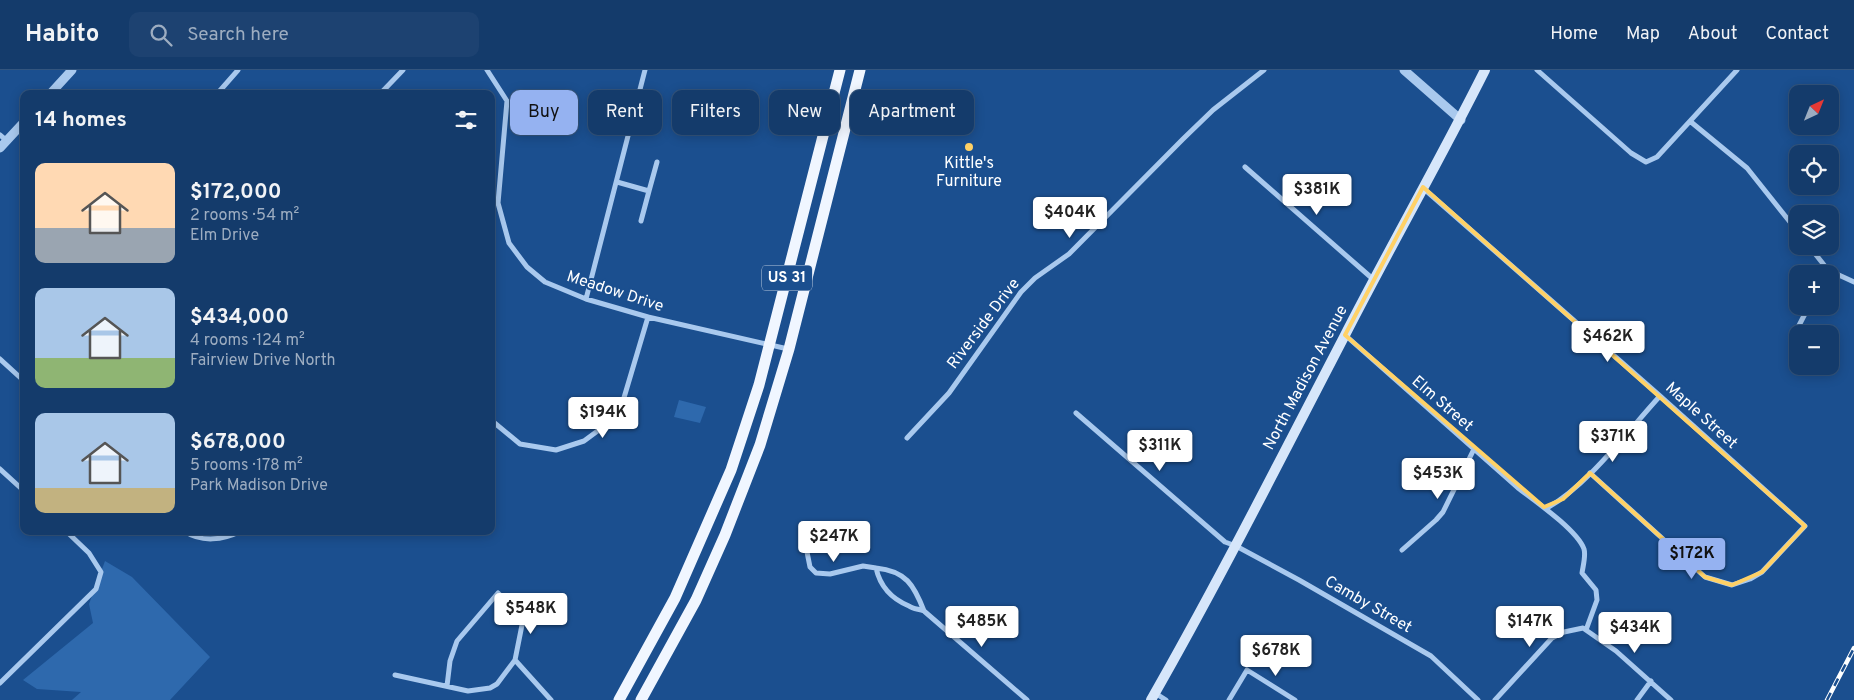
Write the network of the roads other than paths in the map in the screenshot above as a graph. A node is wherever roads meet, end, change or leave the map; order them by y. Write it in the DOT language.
graph roads {
  1 [pos="72,70"];
  2 [pos="238,70"];
  3 [pos="403,70"];
  4 [pos="487,70"];
  5 [pos="645,70"];
  6 [pos="840,70"];
  7 [pos="860,70"];
  8 [pos="1264,70"];
  9 [pos="1404,70"];
  10 [pos="1485,70"];
  11 [pos="1537,70"];
  12 [pos="1737,70"];
  13 [pos="54,90"];
  14 [pos="220,90"];
  15 [pos="384,90"];
  16 [pos="1461,120"];
  17 [pos="1691,122"];
  18 [pos="20,125"];
  19 [pos="3,138"];
  20 [pos="0,148"];
  21 [pos="657,162"];
  22 [pos="1245,167"];
  23 [pos="617,182"];
  24 [pos="1422,187"];
  25 [pos="649,191"];
  26 [pos="641,221"];
  27 [pos="1789,221"];
  28 [pos="1839,276"];
  29 [pos="1375,280"];
  30 [pos="1854,282"];
  31 [pos="586,299"];
  32 [pos="648,318"];
  33 [pos="1345,335"];
  34 [pos="769,345"];
  35 [pos="789,349"];
  36 [pos="0,359"];
  37 [pos="20,377"];
  38 [pos="1660,396"];
  39 [pos="1076,413"];
  40 [pos="495,423"];
  41 [pos="907,438"];
  42 [pos="1474,449"];
  43 [pos="0,468"];
  44 [pos="1590,474"];
  45 [pos="20,487"];
  46 [pos="1547,508"];
  47 [pos="70,535"];
  48 [pos="195,535"];
  49 [pos="233,535"];
  50 [pos="804,537"];
  51 [pos="1236,546"];
  52 [pos="1402,550"];
  53 [pos="876,568"];
  54 [pos="924,611"];
  55 [pos="1585,629"];
  56 [pos="515,660"];
  57 [pos="395,674"];
  58 [pos="1651,681"];
  59 [pos="0,683"];
  60 [pos="447,686"];
  61 [pos="1153,697"];
  62 [pos="551,700"];
  63 [pos="619,700"];
  64 [pos="640,700"];
  65 [pos="1027,700"];
  66 [pos="1166,700"];
  67 [pos="1229,700"];
  68 [pos="1295,700"];
  69 [pos="1478,700"];
  70 [pos="1495,700"];
  71 [pos="1638,700"];
  72 [pos="1671,700"];
  1 -- 13 [label="street"];
  2 -- 14 [label="street"];
  3 -- 15 [label="street"];
  4 -- 31 [label="street, Meadow Drive"];
  5 -- 23 [label="street"];
  6 -- 34 [label="main road, US 31"];
  7 -- 35 [label="main road, US 31"];
  8 -- 41 [label="street, Riverside Drive"];
  9 -- 16 [label="street"];
  10 -- 16 [label="main road, North Madison Avenue"];
  11 -- 17 [label="street"];
  12 -- 17 [label="street"];
  16 -- 24 [label="main road, North Madison Avenue"];
  17 -- 27 [label="street"];
  18 -- 19 [label="street"];
  19 -- 20 [label="street"];
  21 -- 25 [label="street"];
  22 -- 29 [label="street"];
  23 -- 25 [label="street"];
  23 -- 31 [label="street"];
  24 -- 29 [label="main road, North Madison Avenue"];
  24 -- 38 [label="street, Maple Street"];
  25 -- 26 [label="street"];
  28 -- 30 [label="street"];
  29 -- 33 [label="main road, North Madison Avenue"];
  31 -- 32 [label="street, Meadow Drive"];
  32 -- 34 [label="street, Meadow Drive"];
  32 -- 40 [label="street"];
  33 -- 42 [label="street, Elm Street"];
  33 -- 51 [label="main road, North Madison Avenue"];
  34 -- 35 [label="street, Meadow Drive"];
  34 -- 63 [label="main road, US 31"];
  35 -- 64 [label="main road, US 31"];
  36 -- 37 [label="street"];
  38 -- 44 [label="street"];
  38 -- 44 [label="street, Maple Street"];
  39 -- 51 [label="street, Camby Street"];
  42 -- 46 [label="street, Elm Street"];
  42 -- 52 [label="street"];
  43 -- 45 [label="street"];
  44 -- 46 [label="street"];
  46 -- 55 [label="street, Elm Street"];
  47 -- 59 [label="street"];
  48 -- 49 [label="street"];
  50 -- 53 [label="street"];
  51 -- 61 [label="main road, North Madison Avenue"];
  51 -- 69 [label="street, Camby Street"];
  53 -- 54 [label="street"];
  53 -- 54 [label="street"];
  54 -- 65 [label="street"];
  55 -- 58 [label="street"];
  55 -- 70 [label="street"];
  56 -- 60 [label="street"];
  56 -- 60 [label="street"];
  56 -- 62 [label="street"];
  57 -- 60 [label="street"];
  58 -- 71 [label="street"];
  58 -- 72 [label="street"];
  61 -- 66 [label="street"];
  67 -- 68 [label="street"];
}
